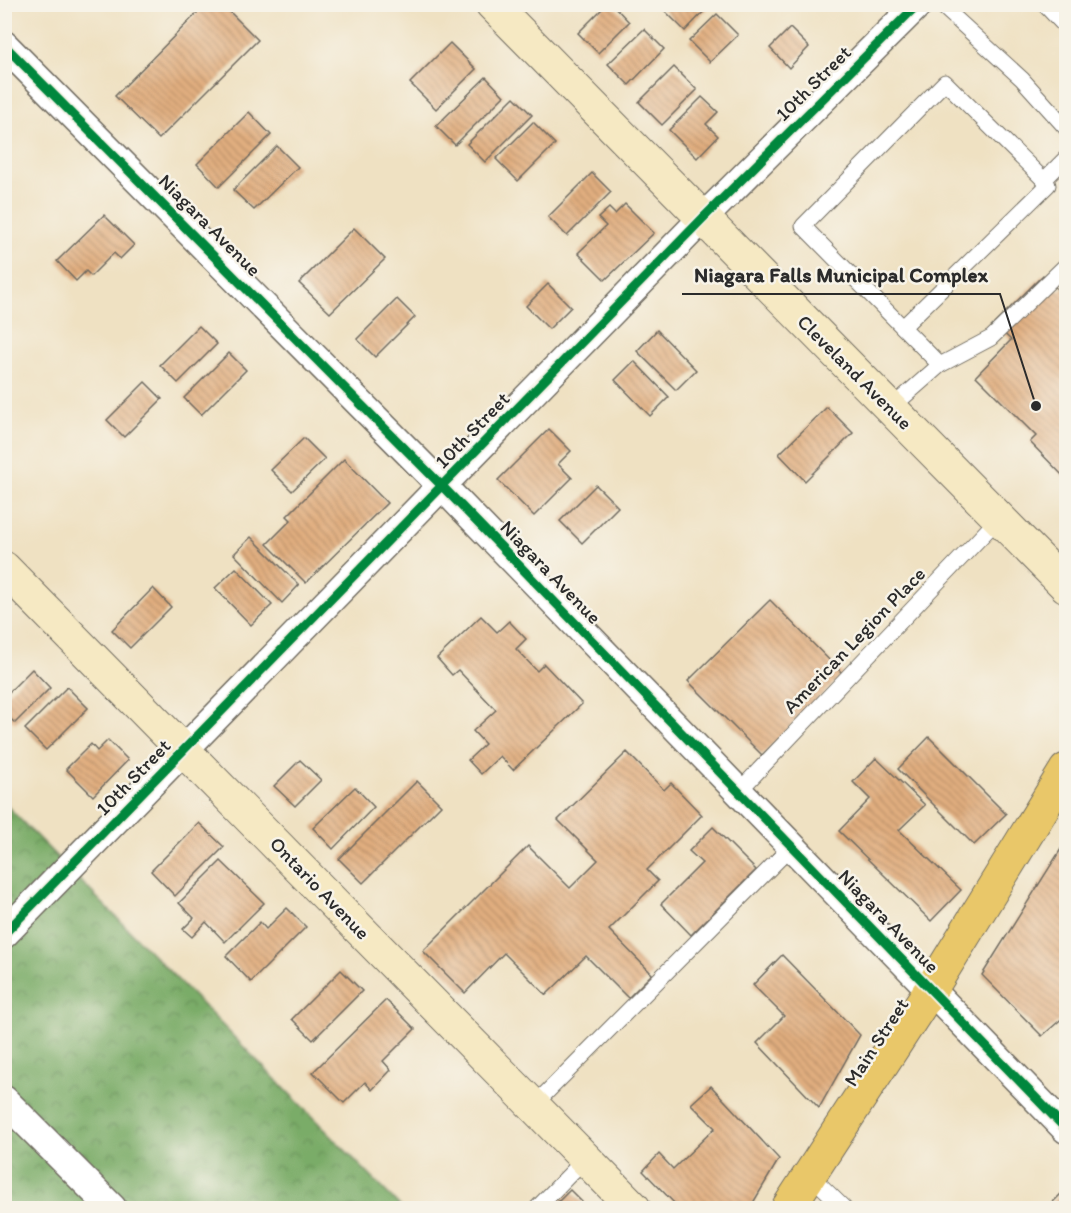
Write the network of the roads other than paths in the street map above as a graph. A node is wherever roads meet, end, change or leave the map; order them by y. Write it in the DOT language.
graph roads {
  1 [pos="492,4"];
  2 [pos="918,4"];
  3 [pos="940,4"];
  4 [pos="1044,4"];
  5 [pos="1066,27"];
  6 [pos="4,45"];
  7 [pos="1066,128"];
  8 [pos="1066,158"];
  9 [pos="1044,180"];
  10 [pos="703,218"];
  11 [pos="1066,265"];
  12 [pos="903,327"];
  13 [pos="940,365"];
  14 [pos="891,408"];
  15 [pos="442,486"];
  16 [pos="999,518"];
  17 [pos="4,568"];
  18 [pos="1066,586"];
  19 [pos="185,749"];
  20 [pos="1066,770"];
  21 [pos="739,791"];
  22 [pos="792,846"];
  23 [pos="4,934"];
  24 [pos="931,989"];
  25 [pos="4,1100"];
  26 [pos="533,1106"];
  27 [pos="1066,1129"];
  28 [pos="585,1159"];
  29 [pos="810,1175"];
  30 [pos="112,1209"];
  31 [pos="537,1209"];
  32 [pos="634,1209"];
  33 [pos="788,1209"];
  34 [pos="844,1209"];
  1 -- 10 [label="street, Cleveland Avenue"];
  2 -- 10 [label="street, 10th Street"];
  3 -- 7 [label="lane"];
  4 -- 5 [label="lane"];
  6 -- 15 [label="street, Niagara Avenue"];
  8 -- 9 [label="lane"];
  9 -- 12 [label="lane"];
  9 -- 12 [label="lane"];
  10 -- 14 [label="street, Cleveland Avenue"];
  10 -- 15 [label="street, 10th Street"];
  11 -- 13 [label="lane"];
  12 -- 13 [label="lane"];
  13 -- 14 [label="lane"];
  14 -- 16 [label="street, Cleveland Avenue"];
  15 -- 19 [label="street, 10th Street"];
  15 -- 21 [label="street, Niagara Avenue"];
  16 -- 18 [label="street, Cleveland Avenue"];
  16 -- 21 [label="lane, American Legion Place"];
  17 -- 19 [label="street, Ontario Avenue"];
  19 -- 23 [label="street, 10th Street"];
  19 -- 26 [label="street, Ontario Avenue"];
  20 -- 24 [label="main road, Main Street"];
  21 -- 22 [label="street, Niagara Avenue"];
  22 -- 24 [label="street, Niagara Avenue"];
  22 -- 26 [label="lane"];
  24 -- 27 [label="street, Niagara Avenue"];
  24 -- 29 [label="main road, Main Street"];
  25 -- 30 [label="street"];
  26 -- 28 [label="street, Ontario Avenue"];
  28 -- 31 [label="lane"];
  28 -- 32 [label="street, Ontario Avenue"];
  29 -- 33 [label="main road, Main Street"];
  29 -- 34 [label="lane"];
}
